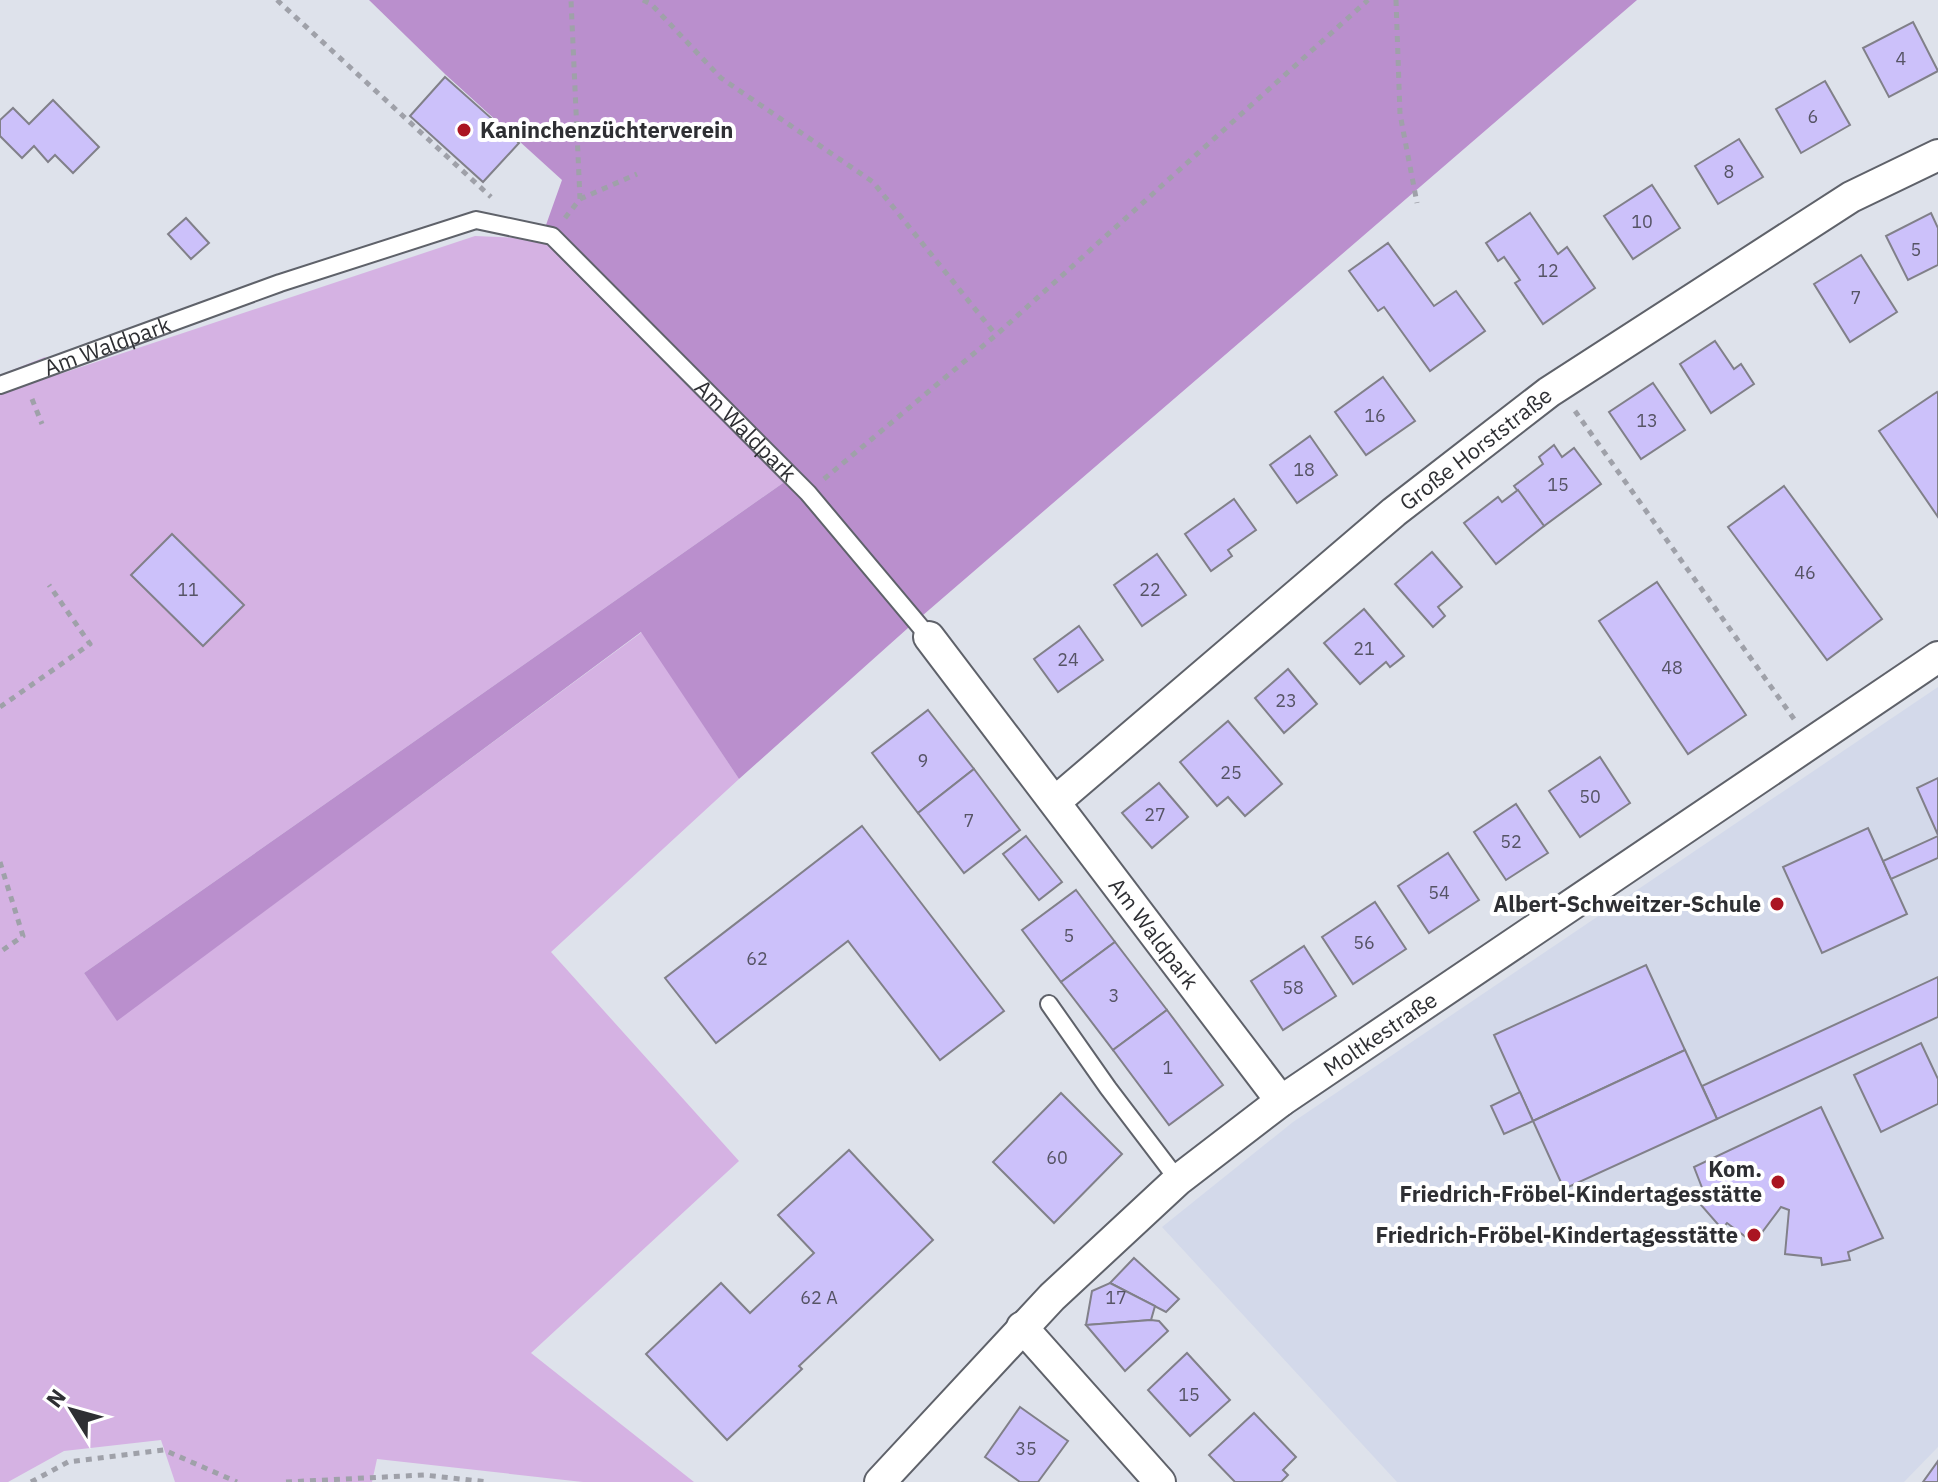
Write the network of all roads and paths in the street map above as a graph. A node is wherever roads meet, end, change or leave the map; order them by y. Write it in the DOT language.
graph roads {
  1 [pos="277,0"];
  2 [pos="571,0"];
  3 [pos="643,0"];
  4 [pos="1368,0"];
  5 [pos="1396,0"];
  6 [pos="1938,155"];
  7 [pos="637,174"];
  8 [pos="580,199"];
  9 [pos="1417,203"];
  10 [pos="526,230"];
  11 [pos="552,236"];
  12 [pos="996,335"];
  13 [pos="0,385"];
  14 [pos="1549,392"];
  15 [pos="808,493"];
  16 [pos="49,585"];
  17 [pos="929,637"];
  18 [pos="1938,657"];
  19 [pos="0,707"];
  20 [pos="1812,744"];
  21 [pos="1056,801"];
  22 [pos="0,862"];
  23 [pos="0,952"];
  24 [pos="1049,1004"];
  25 [pos="1281,1101"];
  26 [pos="1178,1180"];
  27 [pos="1022,1327"];
  28 [pos="31,1482"];
  29 [pos="237,1482"];
  30 [pos="286,1482"];
  31 [pos="488,1482"];
  32 [pos="880,1482"];
  33 [pos="1160,1482"];
  1 -- 10 [label="path"];
  2 -- 8 [label="path"];
  3 -- 12 [label="path"];
  4 -- 12 [label="path"];
  5 -- 9 [label="path"];
  6 -- 14 [label="street, Große Horststraße"];
  7 -- 8 [label="path"];
  8 -- 11 [label="path"];
  10 -- 11 [label="lane, Am Waldpark"];
  10 -- 13 [label="lane, Am Waldpark"];
  11 -- 15 [label="lane, Am Waldpark"];
  12 -- 15 [label="path"];
  14 -- 20 [label="path"];
  14 -- 21 [label="street, Große Horststraße"];
  15 -- 17 [label="lane, Am Waldpark"];
  16 -- 19 [label="path"];
  17 -- 21 [label="street, Am Waldpark"];
  18 -- 20 [label="street, Moltkestraße"];
  20 -- 25 [label="street, Moltkestraße"];
  21 -- 25 [label="street, Am Waldpark"];
  22 -- 23 [label="path"];
  24 -- 26 [label="lane"];
  25 -- 26 [label="street, Moltkestraße"];
  26 -- 27 [label="street, Moltkestraße"];
  27 -- 32 [label="street, Moltkestraße"];
  27 -- 33 [label="street"];
  28 -- 29 [label="path"];
  30 -- 31 [label="path"];
}
